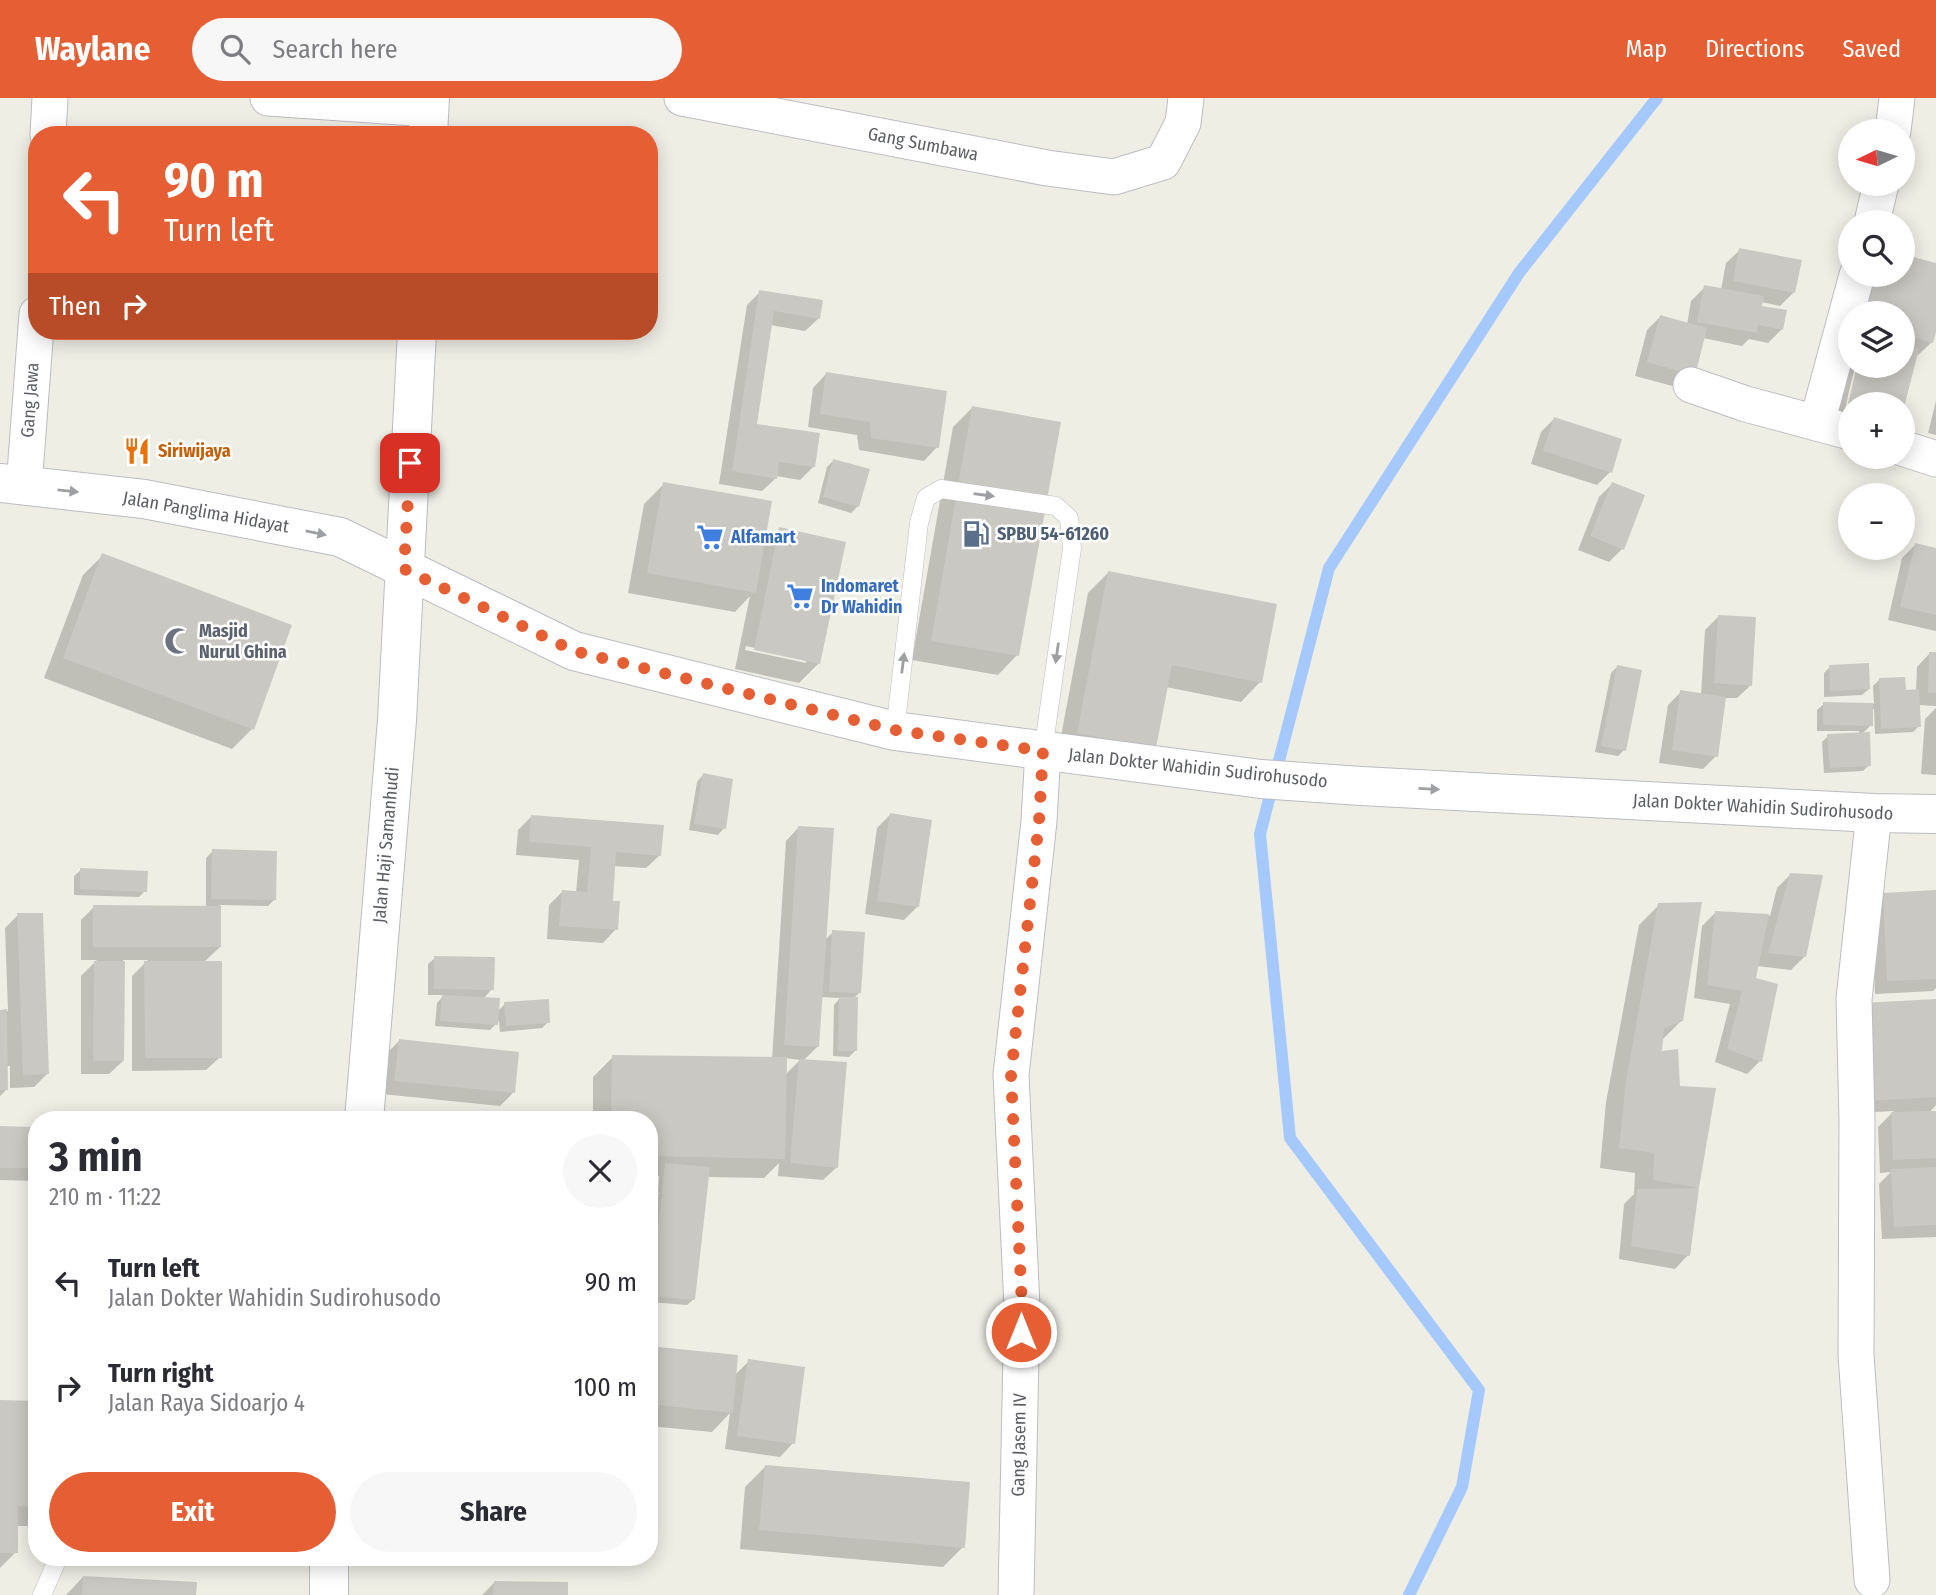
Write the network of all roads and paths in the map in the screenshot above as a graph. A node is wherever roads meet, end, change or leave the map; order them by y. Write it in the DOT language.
graph roads {
  1 [pos="50,98"];
  2 [pos="268,98"];
  3 [pos="682,98"];
  4 [pos="1186,98"];
  5 [pos="1897,98"];
  6 [pos="429,114"];
  7 [pos="1894,119"];
  8 [pos="48,126"];
  9 [pos="1855,287"];
  10 [pos="33,340"];
  11 [pos="417,340"];
  12 [pos="1691,385"];
  13 [pos="1834,428"];
  14 [pos="1915,452"];
  15 [pos="1936,459"];
  16 [pos="12,484"];
  17 [pos="404,569"];
  18 [pos="895,730"];
  19 [pos="1043,751"];
  20 [pos="1874,813"];
  21 [pos="1936,814"];
  22 [pos="364,1111"];
  23 [pos="54,1566"];
  24 [pos="329,1566"];
  25 [pos="1872,1580"];
  26 [pos="42,1595"];
  27 [pos="329,1595"];
  28 [pos="1016,1595"];
  1 -- 8 [label="street"];
  2 -- 6 [label="street"];
  3 -- 4 [label="street, Gang Sumbawa"];
  5 -- 7 [label="street"];
  9 -- 13 [label="street"];
  10 -- 16 [label="street, Gang Jawa"];
  11 -- 17 [label="main road, Jalan Haji Samanhudi"];
  12 -- 13 [label="street"];
  14 -- 15 [label="street"];
  16 -- 17 [label="main road, Jalan Panglima Hidayat, one-way"];
  17 -- 18 [label="main road, Jalan Dokter Wahidin Sudirohusodo"];
  17 -- 22 [label="main road, Jalan Haji Samanhudi"];
  18 -- 19 [label="main road, Jalan Dokter Wahidin Sudirohusodo"];
  18 -- 19 [label="lane, one-way"];
  19 -- 20 [label="main road, Jalan Dokter Wahidin Sudirohusodo, one-way"];
  19 -- 28 [label="street, Gang Jasem IV"];
  20 -- 21 [label="main road, Jalan Dokter Wahidin Sudirohusodo"];
  20 -- 25 [label="street"];
  23 -- 26 [label="lane"];
  24 -- 27 [label="main road"];
}
